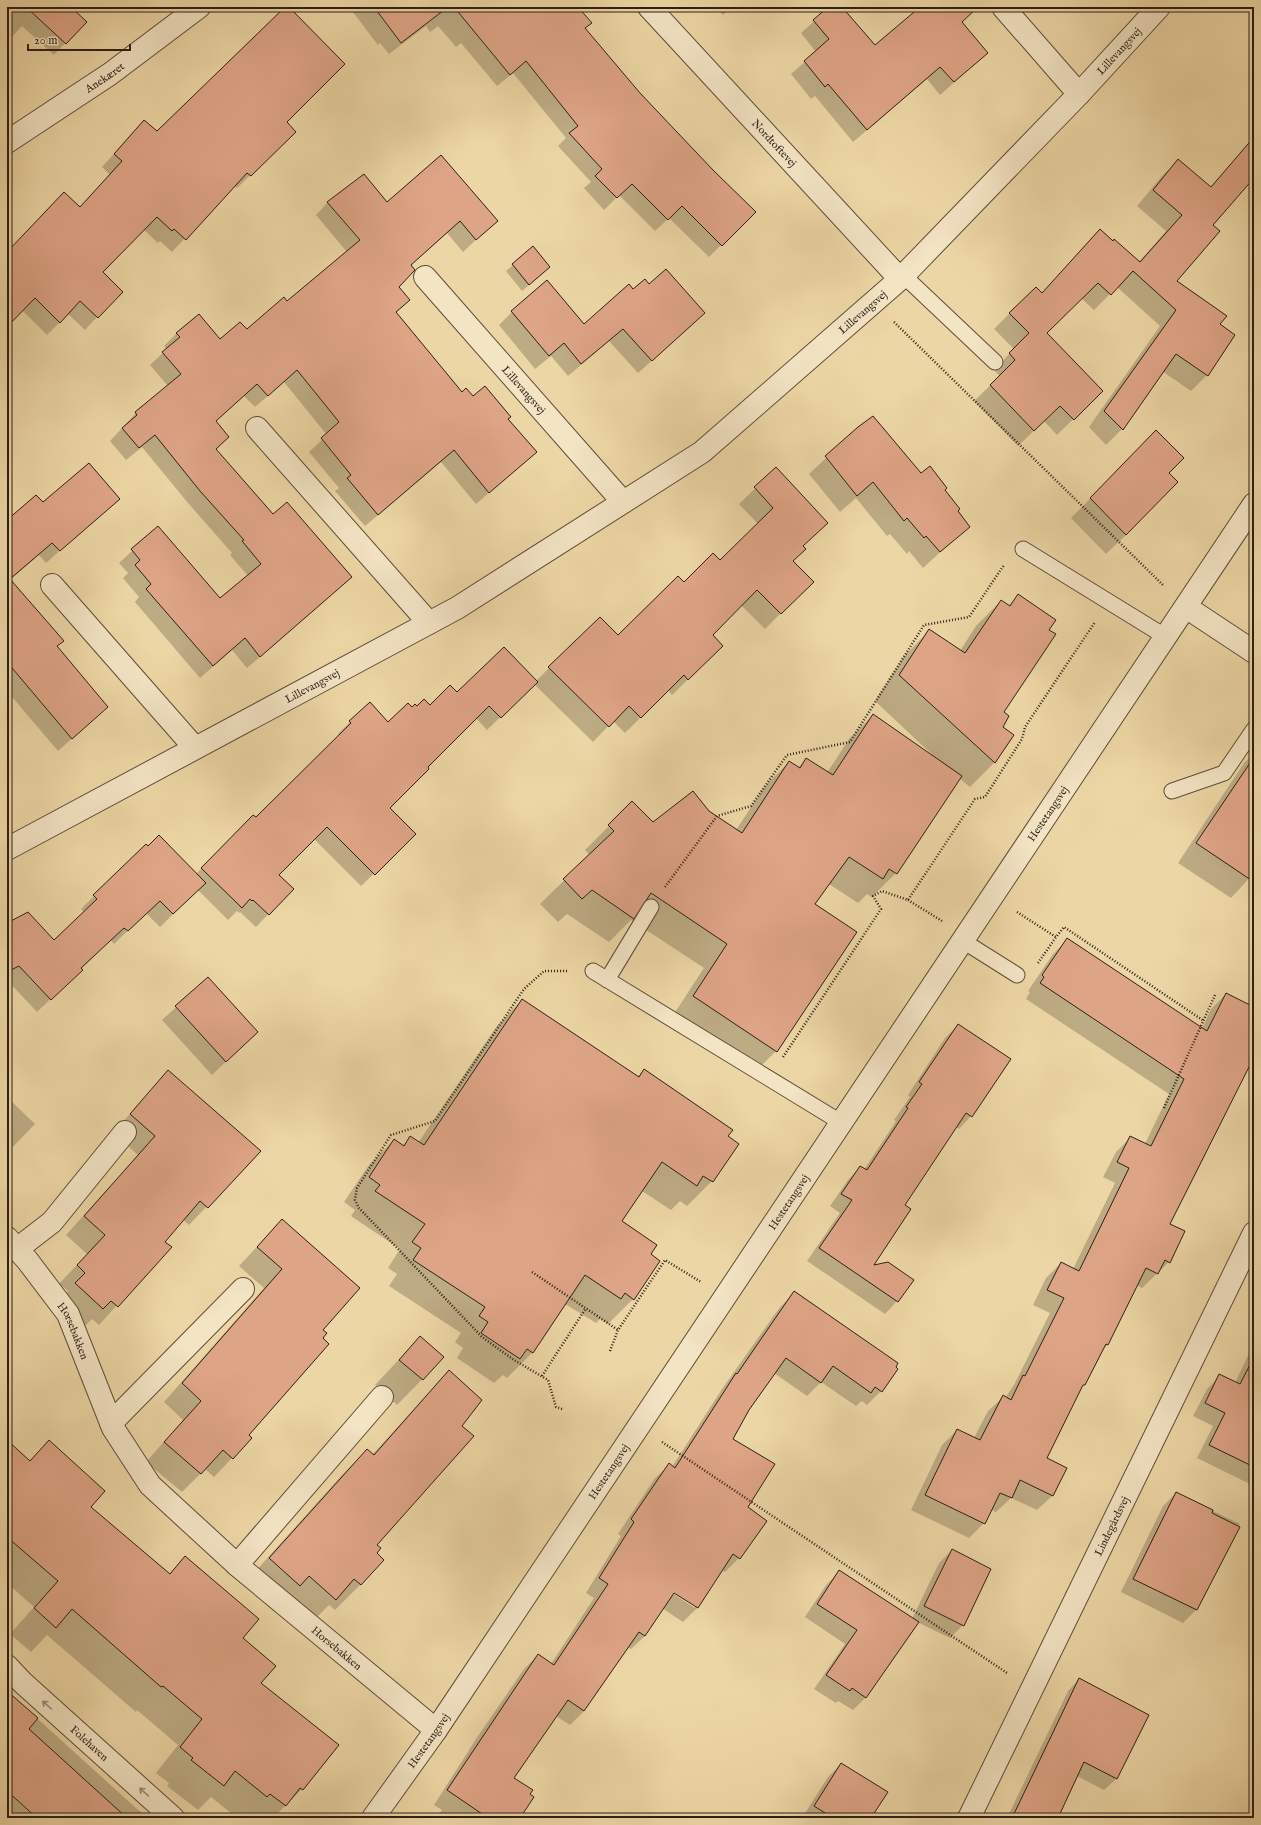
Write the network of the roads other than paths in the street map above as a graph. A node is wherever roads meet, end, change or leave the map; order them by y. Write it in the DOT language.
graph roads {
  1 [pos="199,7"];
  2 [pos="649,7"];
  3 [pos="1003,7"];
  4 [pos="1160,7"];
  5 [pos="1079,94"];
  6 [pos="7,142"];
  7 [pos="425,277"];
  8 [pos="901,277"];
  9 [pos="995,362"];
  10 [pos="257,428"];
  11 [pos="623,502"];
  12 [pos="1254,504"];
  13 [pos="1023,548"];
  14 [pos="52,585"];
  15 [pos="1186,607"];
  16 [pos="429,623"];
  17 [pos="1166,637"];
  18 [pos="1254,652"];
  19 [pos="1254,729"];
  20 [pos="195,748"];
  21 [pos="1172,791"];
  22 [pos="7,849"];
  23 [pos="651,907"];
  24 [pos="964,939"];
  25 [pos="593,971"];
  26 [pos="1017,975"];
  27 [pos="607,980"];
  28 [pos="842,1123"];
  29 [pos="125,1132"];
  30 [pos="1254,1233"];
  31 [pos="12,1244"];
  32 [pos="243,1289"];
  33 [pos="382,1397"];
  34 [pos="111,1423"];
  35 [pos="237,1565"];
  36 [pos="7,1666"];
  37 [pos="436,1730"];
  38 [pos="173,1818"];
  39 [pos="373,1818"];
  40 [pos="969,1818"];
  1 -- 6 [label="street, Anekæret"];
  2 -- 8 [label="street, Nordtoftevej"];
  3 -- 5 [label="street"];
  4 -- 5 [label="street, Lillevangsvej"];
  5 -- 8 [label="street, Lillevangsvej"];
  7 -- 11 [label="street, Lillevangsvej"];
  8 -- 9 [label="lane"];
  8 -- 11 [label="street, Lillevangsvej"];
  10 -- 16 [label="street"];
  11 -- 16 [label="street, Lillevangsvej"];
  12 -- 15 [label="street, Hestetangsvej"];
  13 -- 17 [label="lane"];
  14 -- 20 [label="street"];
  15 -- 17 [label="street, Hestetangsvej"];
  15 -- 18 [label="street"];
  16 -- 20 [label="street, Lillevangsvej"];
  17 -- 24 [label="street, Hestetangsvej"];
  19 -- 21 [label="lane"];
  20 -- 22 [label="street, Lillevangsvej"];
  23 -- 27 [label="lane"];
  24 -- 26 [label="lane"];
  24 -- 28 [label="street, Hestetangsvej"];
  25 -- 27 [label="lane"];
  27 -- 28 [label="lane"];
  28 -- 37 [label="street, Hestetangsvej"];
  29 -- 31 [label="street, Horsebakken"];
  30 -- 40 [label="street, Lindegårdsvej"];
  31 -- 34 [label="street, Horsebakken"];
  32 -- 34 [label="street"];
  33 -- 35 [label="street"];
  34 -- 35 [label="street, Horsebakken"];
  35 -- 37 [label="street, Horsebakken"];
  38 -- 36 [label="street, Folehaven, one-way"];
  37 -- 39 [label="street, Hestetangsvej"];
}
